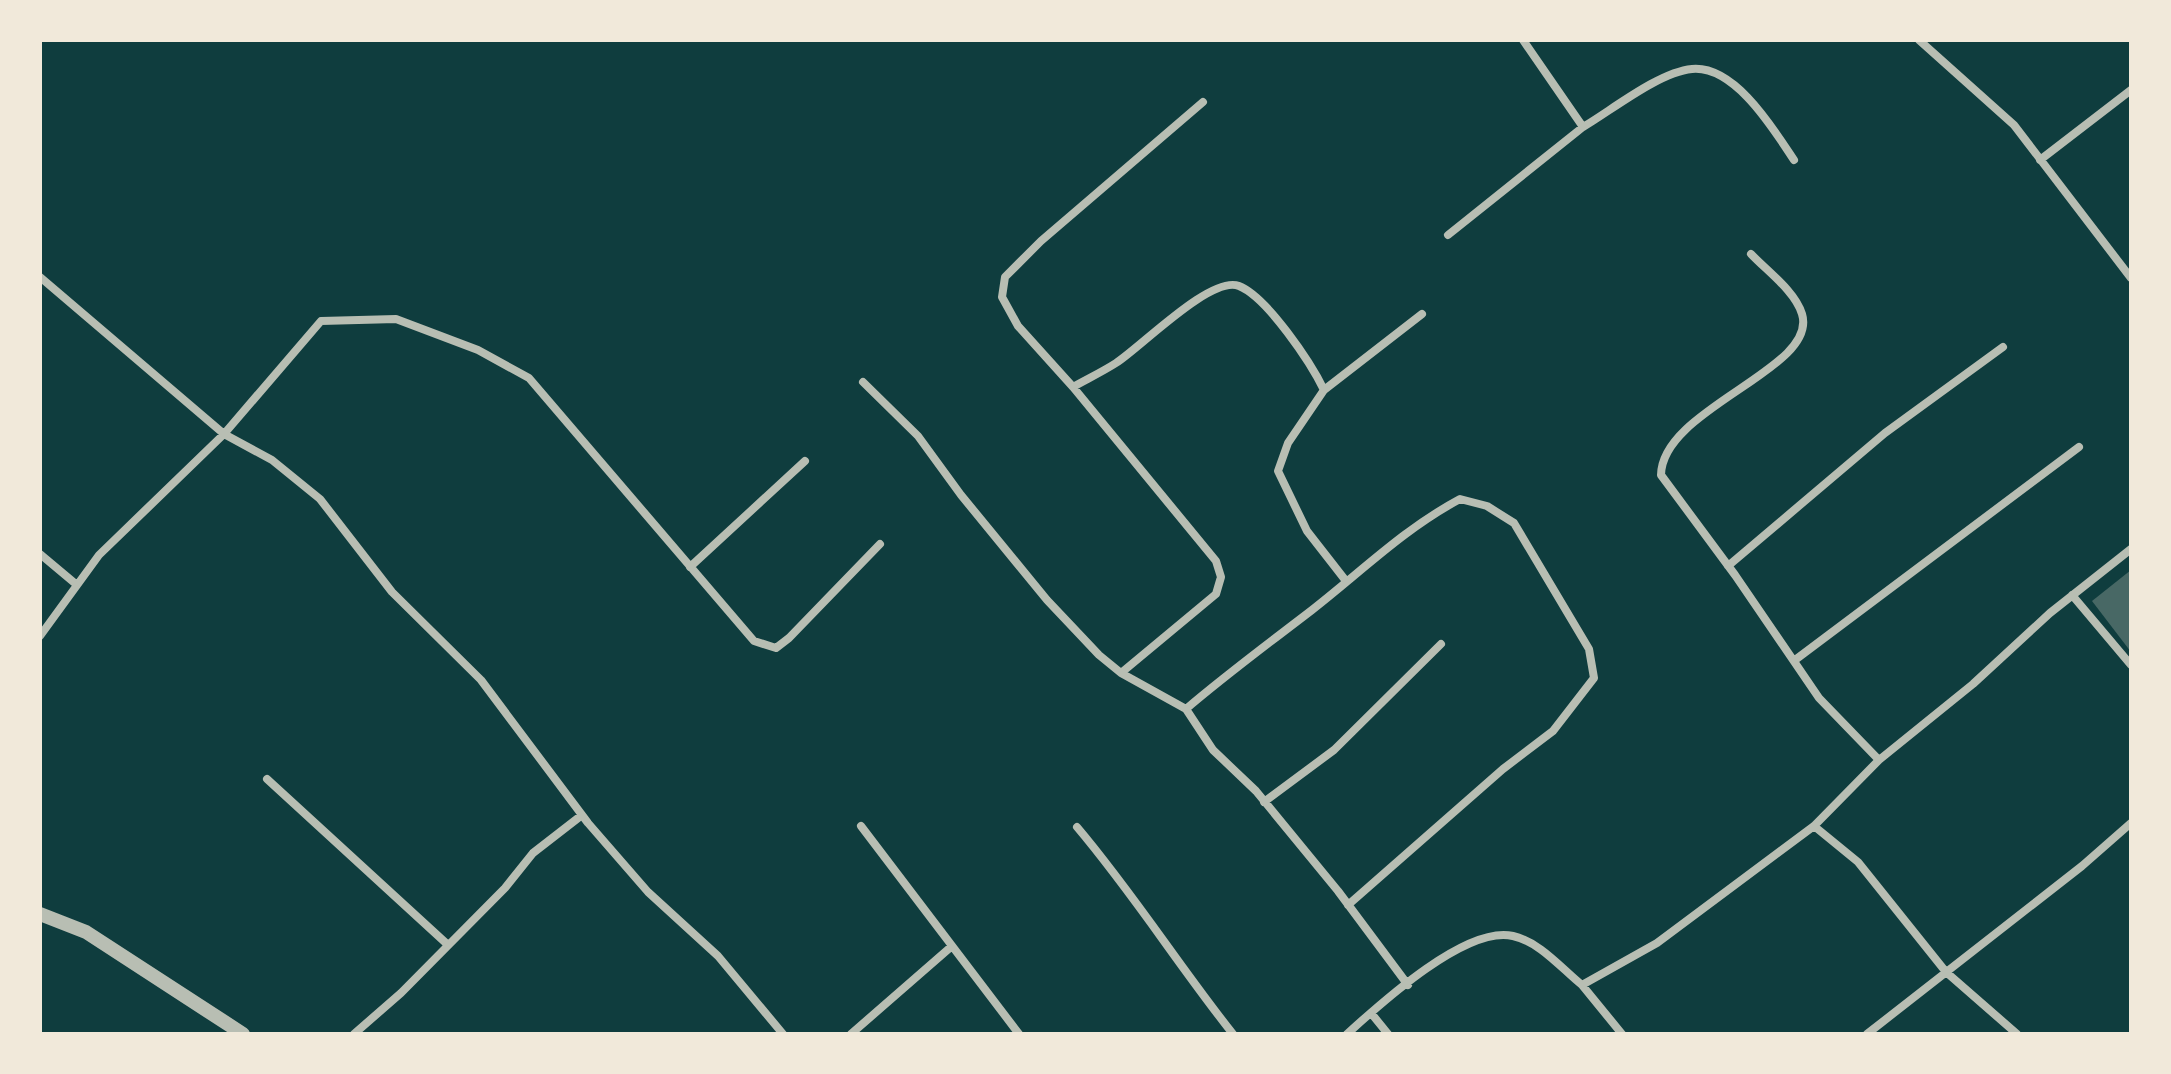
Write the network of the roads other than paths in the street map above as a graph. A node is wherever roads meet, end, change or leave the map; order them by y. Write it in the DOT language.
graph roads {
  1 [pos="1523,40"];
  2 [pos="1919,40"];
  3 [pos="2131,90"];
  4 [pos="1203,102"];
  5 [pos="1583,127"];
  6 [pos="1794,160"];
  7 [pos="2040,160"];
  8 [pos="1448,235"];
  9 [pos="1751,254"];
  10 [pos="40,277"];
  11 [pos="2131,278"];
  12 [pos="1422,314"];
  13 [pos="2003,347"];
  14 [pos="863,382"];
  15 [pos="1073,387"];
  16 [pos="1324,390"];
  17 [pos="224,434"];
  18 [pos="2079,447"];
  19 [pos="805,461"];
  20 [pos="880,544"];
  21 [pos="2131,549"];
  22 [pos="40,554"];
  23 [pos="1728,566"];
  24 [pos="690,567"];
  25 [pos="1346,581"];
  26 [pos="77,585"];
  27 [pos="2072,595"];
  28 [pos="40,636"];
  29 [pos="1441,644"];
  30 [pos="1795,660"];
  31 [pos="2131,665"];
  32 [pos="1121,673"];
  33 [pos="1186,709"];
  34 [pos="1879,760"];
  35 [pos="267,779"];
  36 [pos="1264,802"];
  37 [pos="582,815"];
  38 [pos="2131,823"];
  39 [pos="861,826"];
  40 [pos="1814,826"];
  41 [pos="1077,827"];
  42 [pos="1348,905"];
  43 [pos="40,914"];
  44 [pos="447,944"];
  45 [pos="952,946"];
  46 [pos="1946,972"];
  47 [pos="1408,985"];
  48 [pos="1582,985"];
  49 [pos="1371,1013"];
  50 [pos="243,1034"];
  51 [pos="354,1034"];
  52 [pos="783,1034"];
  53 [pos="851,1034"];
  54 [pos="1019,1034"];
  55 [pos="1233,1034"];
  56 [pos="1347,1034"];
  57 [pos="1388,1034"];
  58 [pos="1622,1034"];
  59 [pos="1867,1034"];
  60 [pos="2017,1034"];
  1 -- 5 [label="street"];
  2 -- 7 [label="street"];
  3 -- 7 [label="street"];
  4 -- 15 [label="street"];
  5 -- 6 [label="street"];
  5 -- 8 [label="street"];
  7 -- 11 [label="street"];
  9 -- 23 [label="street"];
  10 -- 17 [label="street"];
  12 -- 16 [label="street"];
  13 -- 23 [label="street"];
  14 -- 32 [label="street"];
  15 -- 16 [label="street"];
  15 -- 32 [label="street"];
  16 -- 25 [label="street"];
  17 -- 24 [label="street"];
  17 -- 26 [label="street"];
  17 -- 37 [label="street"];
  18 -- 30 [label="street"];
  19 -- 24 [label="street"];
  20 -- 24 [label="street"];
  21 -- 27 [label="street"];
  22 -- 26 [label="street"];
  23 -- 30 [label="street"];
  25 -- 33 [label="street"];
  25 -- 42 [label="street"];
  26 -- 28 [label="street"];
  27 -- 31 [label="street"];
  27 -- 34 [label="street"];
  29 -- 36 [label="street"];
  30 -- 34 [label="street"];
  32 -- 33 [label="street"];
  33 -- 36 [label="street"];
  34 -- 40 [label="street"];
  35 -- 44 [label="street"];
  36 -- 42 [label="street"];
  37 -- 44 [label="street"];
  37 -- 52 [label="street"];
  38 -- 46 [label="street"];
  39 -- 45 [label="street"];
  40 -- 46 [label="street"];
  40 -- 48 [label="street"];
  41 -- 55 [label="street"];
  42 -- 47 [label="street"];
  43 -- 50 [label="street"];
  44 -- 51 [label="street"];
  45 -- 53 [label="street"];
  45 -- 54 [label="street"];
  46 -- 59 [label="street"];
  46 -- 60 [label="street"];
  47 -- 48 [label="street"];
  47 -- 49 [label="street"];
  48 -- 58 [label="street"];
  49 -- 56 [label="street"];
  49 -- 57 [label="street"];
}
